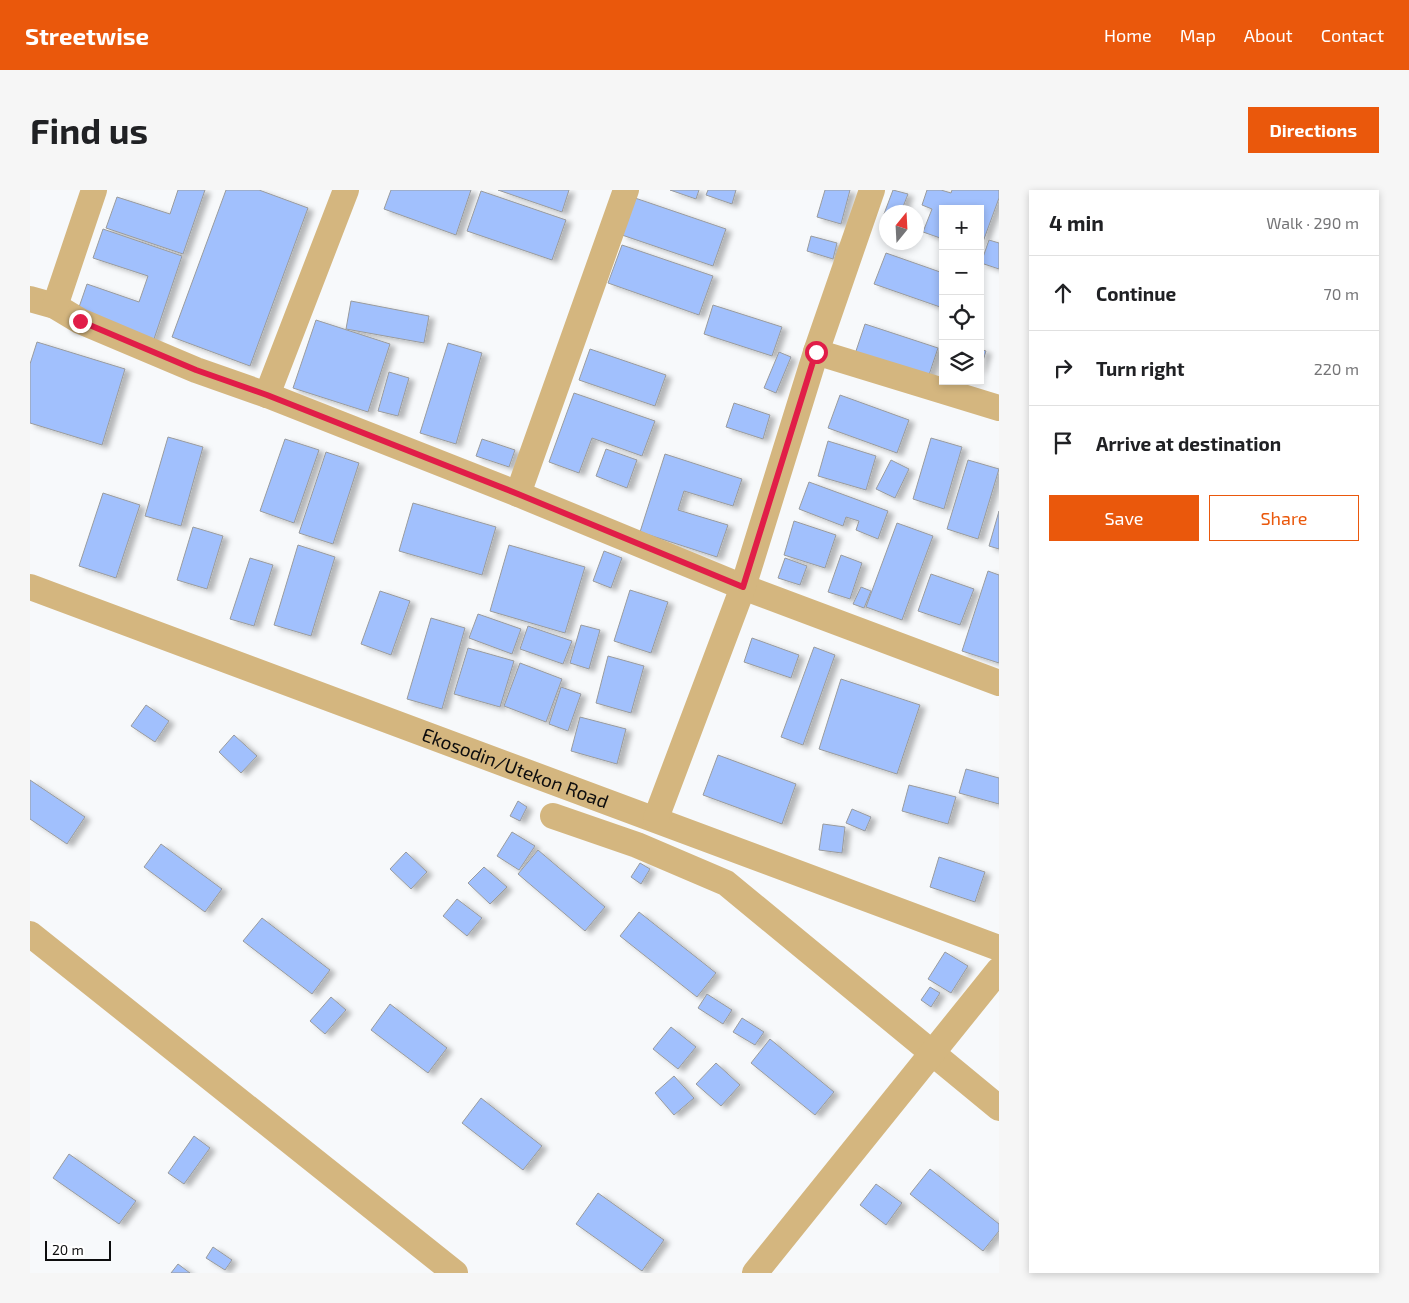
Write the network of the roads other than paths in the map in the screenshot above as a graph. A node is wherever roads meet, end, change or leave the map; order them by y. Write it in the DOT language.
graph roads {
  1 [pos="94,190"];
  2 [pos="346,190"];
  3 [pos="626,190"];
  4 [pos="872,190"];
  5 [pos="30,299"];
  6 [pos="55,306"];
  7 [pos="816,352"];
  8 [pos="267,395"];
  9 [pos="999,408"];
  10 [pos="518,494"];
  11 [pos="30,587"];
  12 [pos="743,587"];
  13 [pos="999,683"];
  14 [pos="553,816"];
  15 [pos="656,818"];
  16 [pos="30,934"];
  17 [pos="999,948"];
  18 [pos="999,970"];
  19 [pos="932,1053"];
  20 [pos="999,1108"];
  21 [pos="455,1273"];
  22 [pos="755,1273"];
  1 -- 6 [label="street"];
  2 -- 8 [label="street"];
  3 -- 10 [label="street"];
  4 -- 7 [label="street"];
  5 -- 6 [label="street"];
  6 -- 8 [label="street"];
  7 -- 9 [label="street"];
  7 -- 12 [label="street"];
  8 -- 10 [label="street"];
  10 -- 12 [label="street"];
  11 -- 15 [label="street, Ekosodin/Utekon Road"];
  12 -- 13 [label="street"];
  12 -- 15 [label="street"];
  14 -- 19 [label="street"];
  15 -- 17 [label="street, Ekosodin/Utekon Road"];
  16 -- 21 [label="street"];
  18 -- 19 [label="street"];
  19 -- 20 [label="street"];
  19 -- 22 [label="street"];
}
